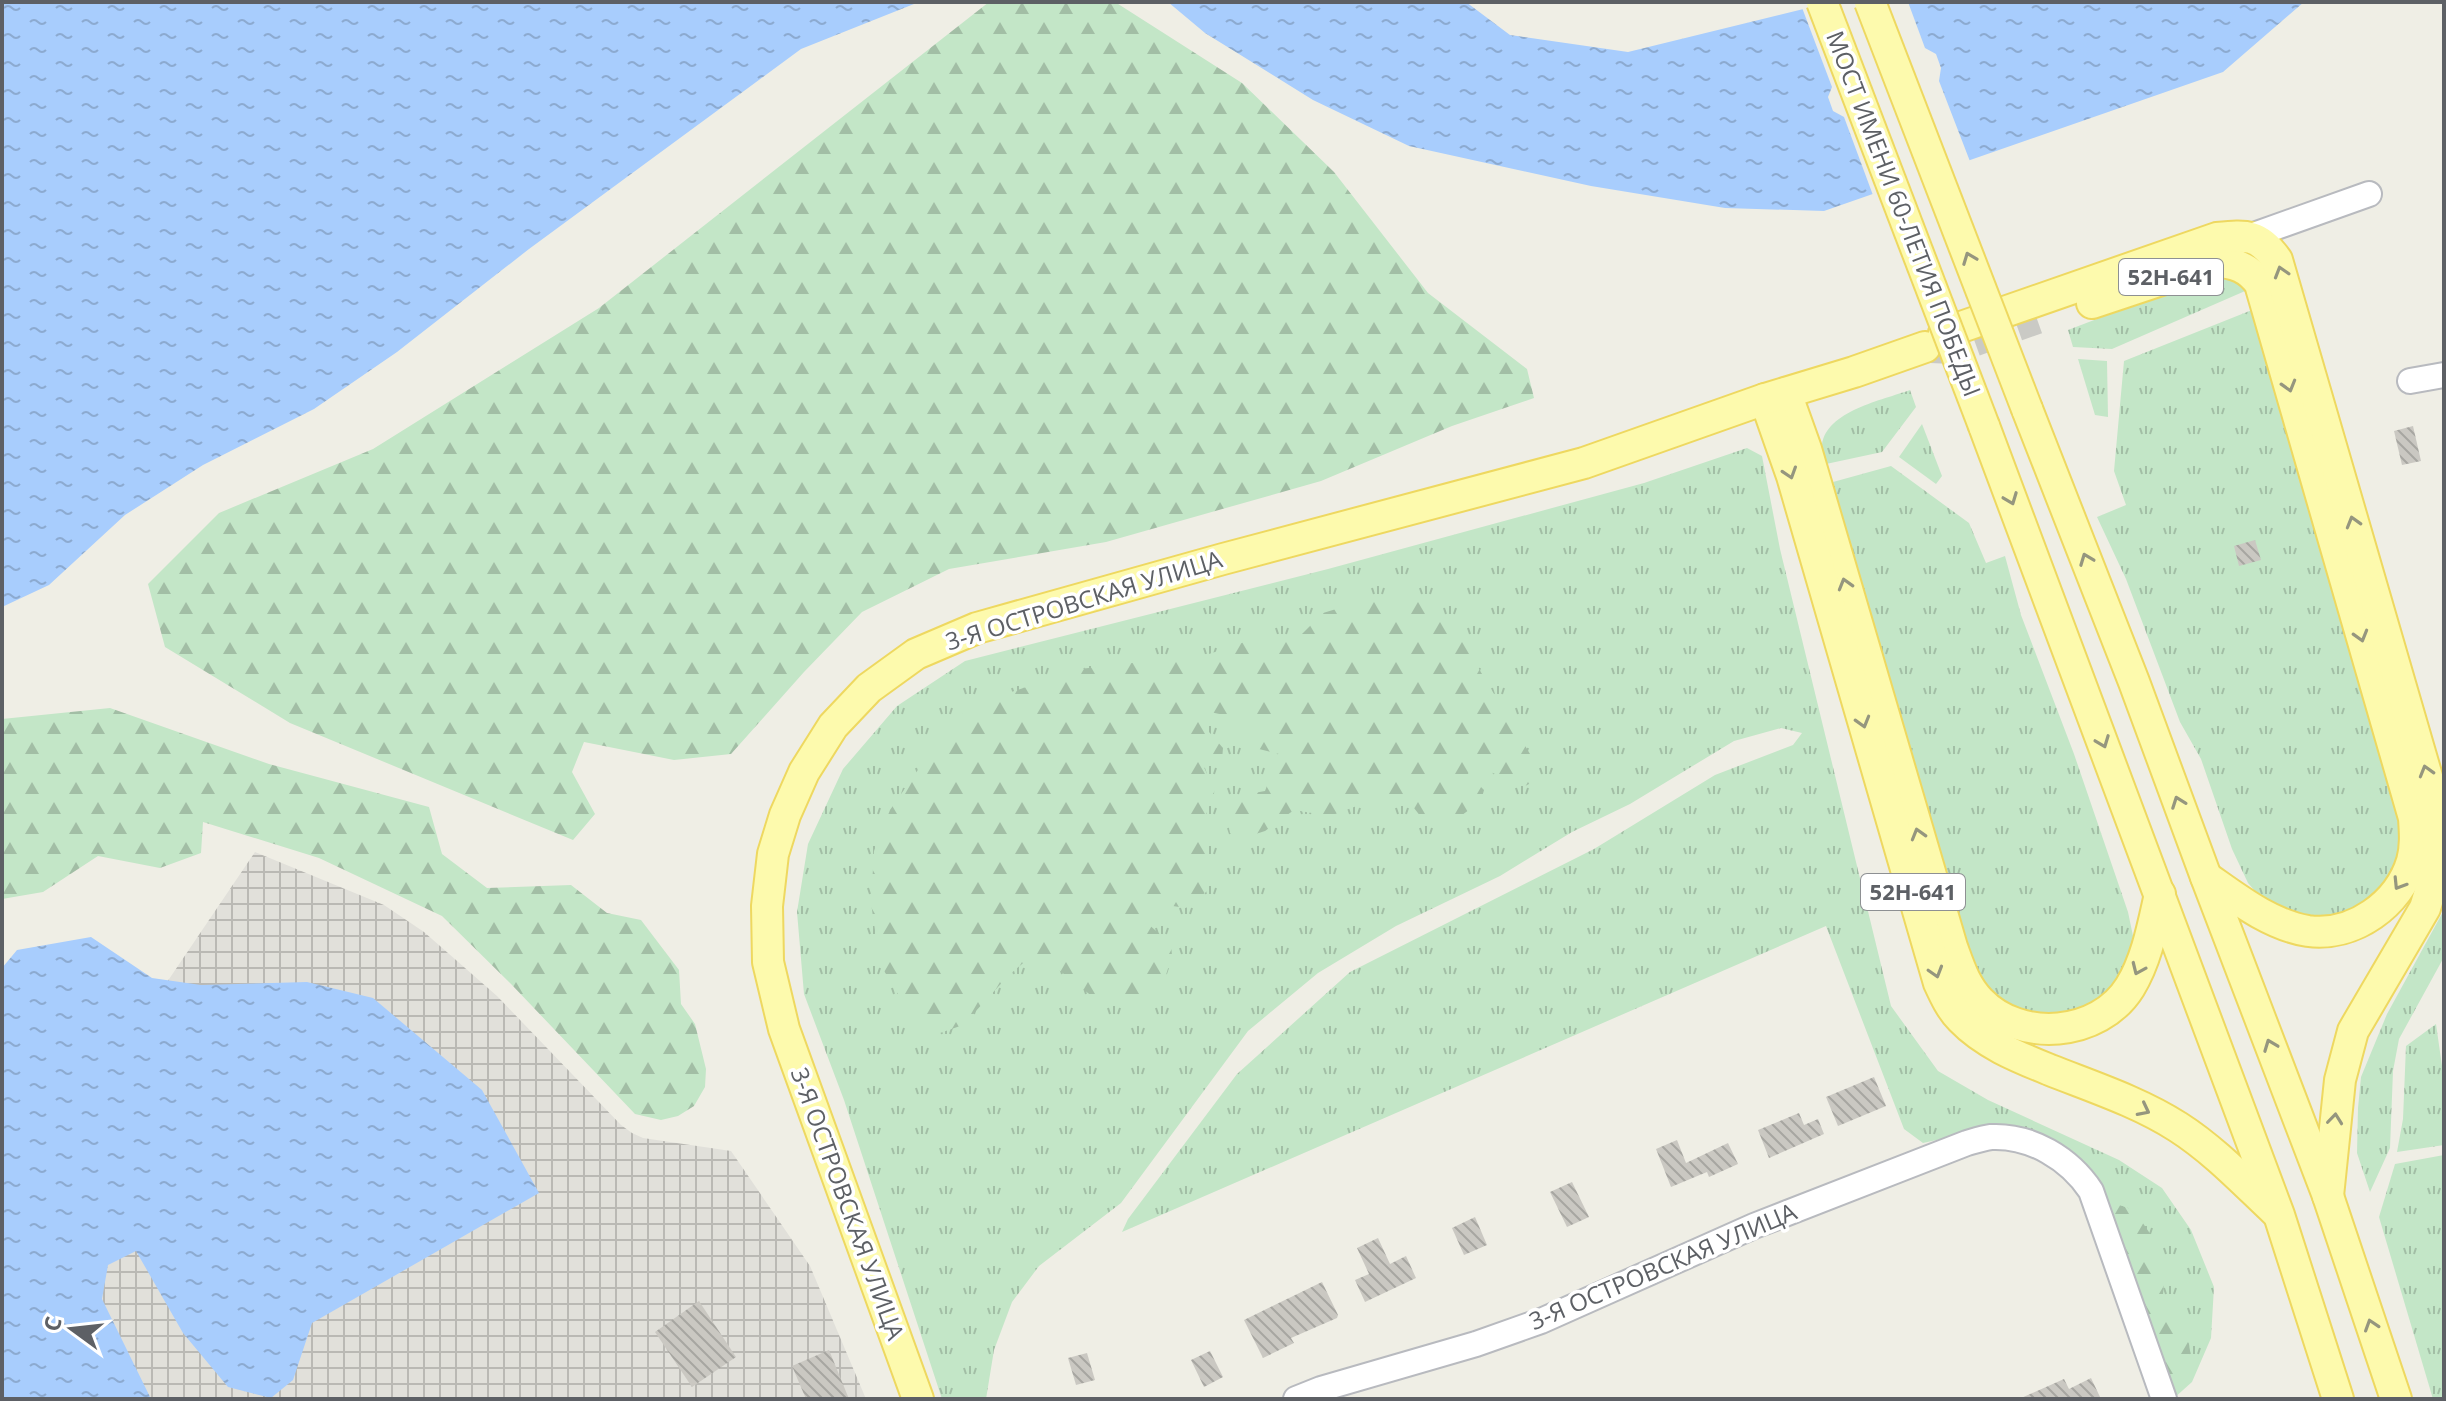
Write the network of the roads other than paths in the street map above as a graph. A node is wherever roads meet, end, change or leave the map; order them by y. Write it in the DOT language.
graph roads {
  1 [pos="1822,2"];
  2 [pos="1870,2"];
  3 [pos="2369,194"];
  4 [pos="2251,236"];
  5 [pos="2037,319"];
  6 [pos="2444,375"];
  7 [pos="2410,381"];
  8 [pos="1776,396"];
  9 [pos="2206,877"];
  10 [pos="2160,894"];
  11 [pos="2328,1196"];
  12 [pos="2279,1215"];
  13 [pos="918,1399"];
  14 [pos="1296,1399"];
  15 [pos="2164,1399"];
  16 [pos="2338,1399"];
  17 [pos="2396,1399"];
  1 -- 10 [label="main road, МОСТ ИМЕНИ 60-ЛЕТИЯ ПОБЕДЫ, one-way, bridge"];
  9 -- 2 [label="main road, МОСТ ИМЕНИ 60-ЛЕТИЯ ПОБЕДЫ, one-way, bridge"];
  3 -- 4 [label="street, 52Н-641"];
  4 -- 8 [label="main road, 52Н-641"];
  11 -- 4 [label="main road, 52Н-641, one-way"];
  5 -- 9 [label="main road, 52Н-641, one-way"];
  6 -- 7 [label="street"];
  10 -- 8 [label="main road, 52Н-641, one-way"];
  8 -- 12 [label="main road, 52Н-641, one-way"];
  8 -- 13 [label="main road, 3-Я ОСТРОВСКАЯ УЛИЦА"];
  11 -- 9 [label="main road, МОСТ ИМЕНИ 60-ЛЕТИЯ ПОБЕДЫ, one-way"];
  10 -- 12 [label="main road, МОСТ ИМЕНИ 60-ЛЕТИЯ ПОБЕДЫ"];
  17 -- 11 [label="main road, МОСТ ИМЕНИ 60-ЛЕТИЯ ПОБЕДЫ, one-way"];
  12 -- 16 [label="main road, МОСТ ИМЕНИ 60-ЛЕТИЯ ПОБЕДЫ"];
  14 -- 15 [label="street, 3-Я ОСТРОВСКАЯ УЛИЦА"];
}
